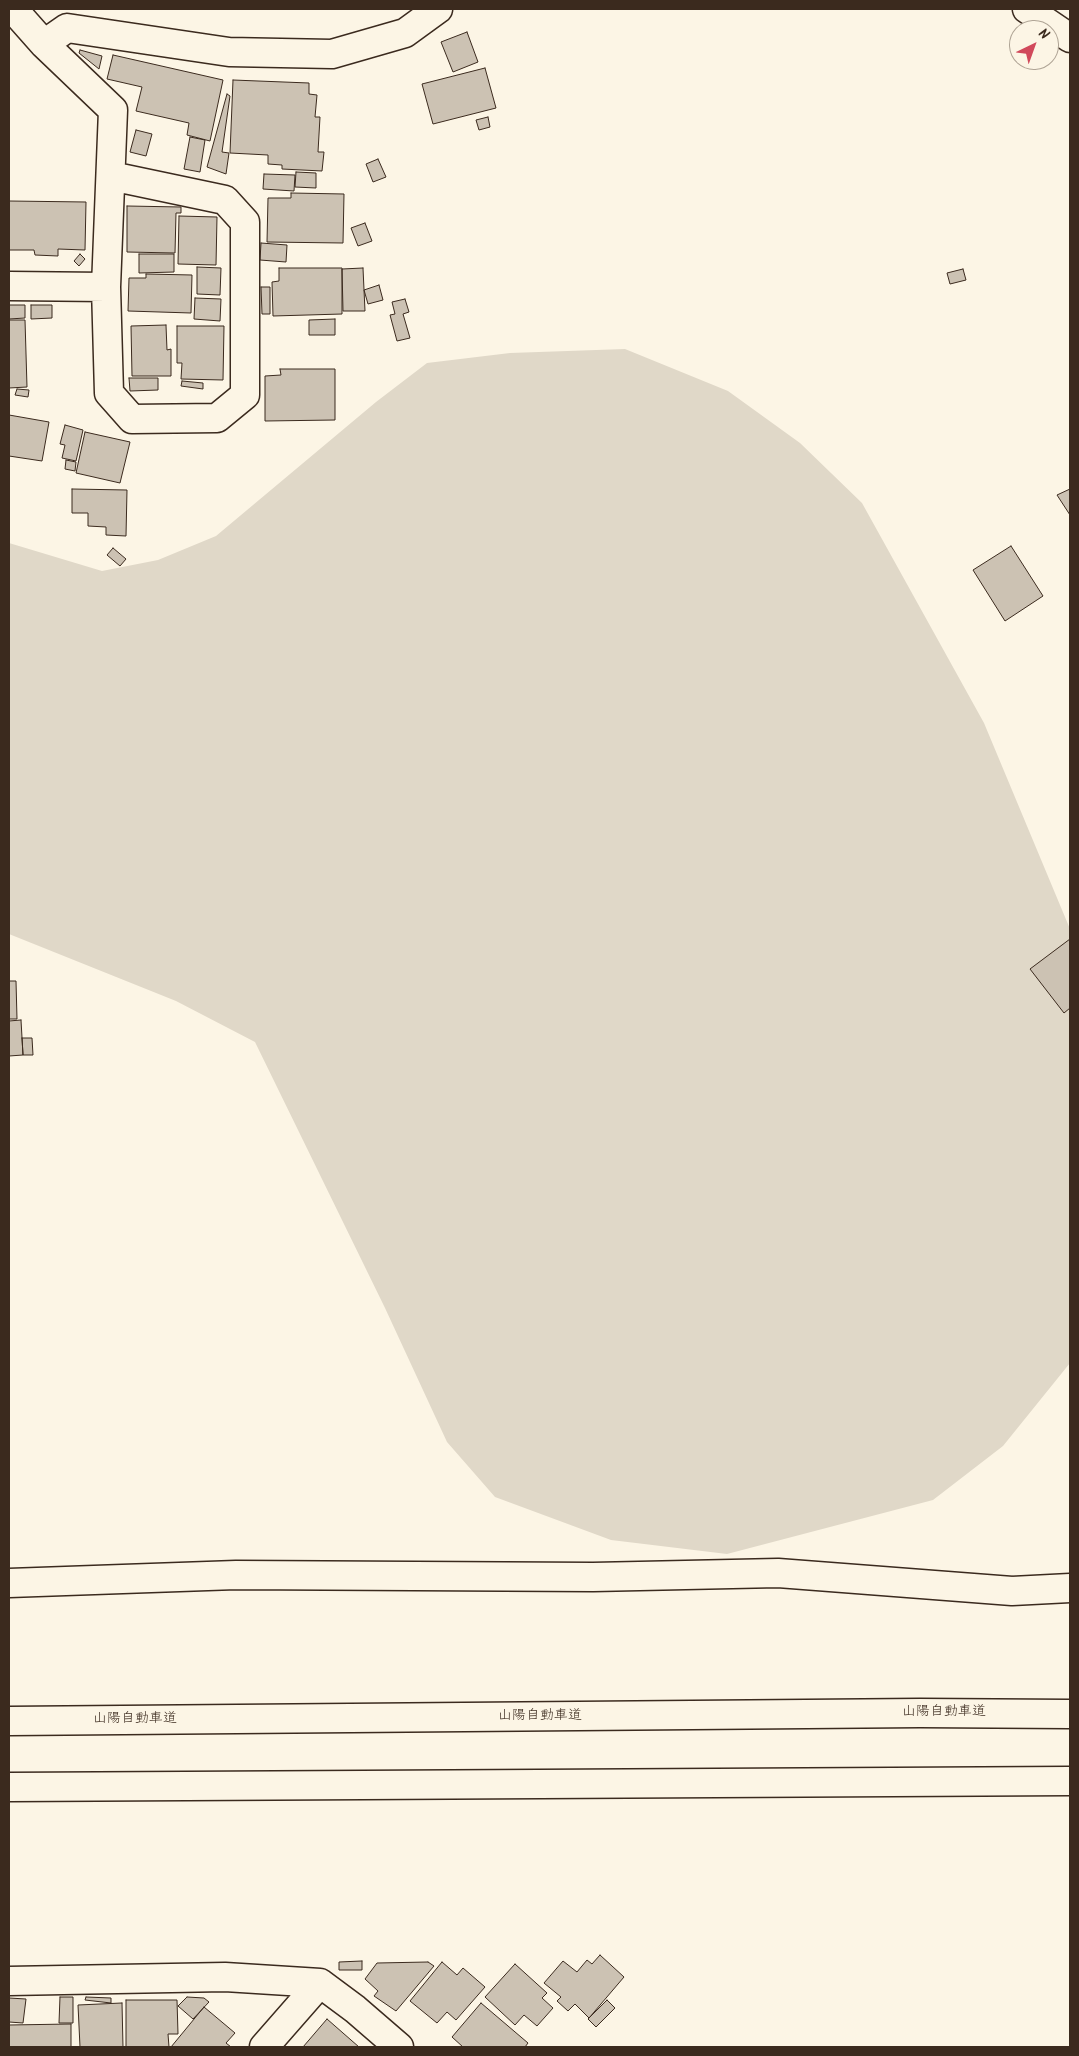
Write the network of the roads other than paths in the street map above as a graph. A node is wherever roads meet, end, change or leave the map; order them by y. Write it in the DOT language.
graph roads {
  1 [pos="12,9"];
  2 [pos="438,9"];
  3 [pos="1027,9"];
  4 [pos="1070,38"];
  5 [pos="44,44"];
  6 [pos="111,176"];
  7 [pos="9,286"];
  8 [pos="106,287"];
  9 [pos="9,1583"];
  10 [pos="1070,1588"];
  11 [pos="1070,1714"];
  12 [pos="9,1721"];
  13 [pos="1070,1781"];
  14 [pos="9,1787"];
  15 [pos="9,1981"];
  16 [pos="320,1983"];
  17 [pos="264,2047"];
  18 [pos="399,2047"];
  1 -- 5 [label="main road"];
  2 -- 5 [label="main road"];
  3 -- 4 [label="main road"];
  5 -- 6 [label="main road"];
  6 -- 8 [label="main road"];
  6 -- 8 [label="main road"];
  7 -- 8 [label="main road"];
  9 -- 10 [label="main road"];
  11 -- 12 [label="main road, 山陽自動車道"];
  13 -- 14 [label="main road"];
  15 -- 16 [label="main road"];
  16 -- 17 [label="main road"];
  16 -- 18 [label="main road"];
}
